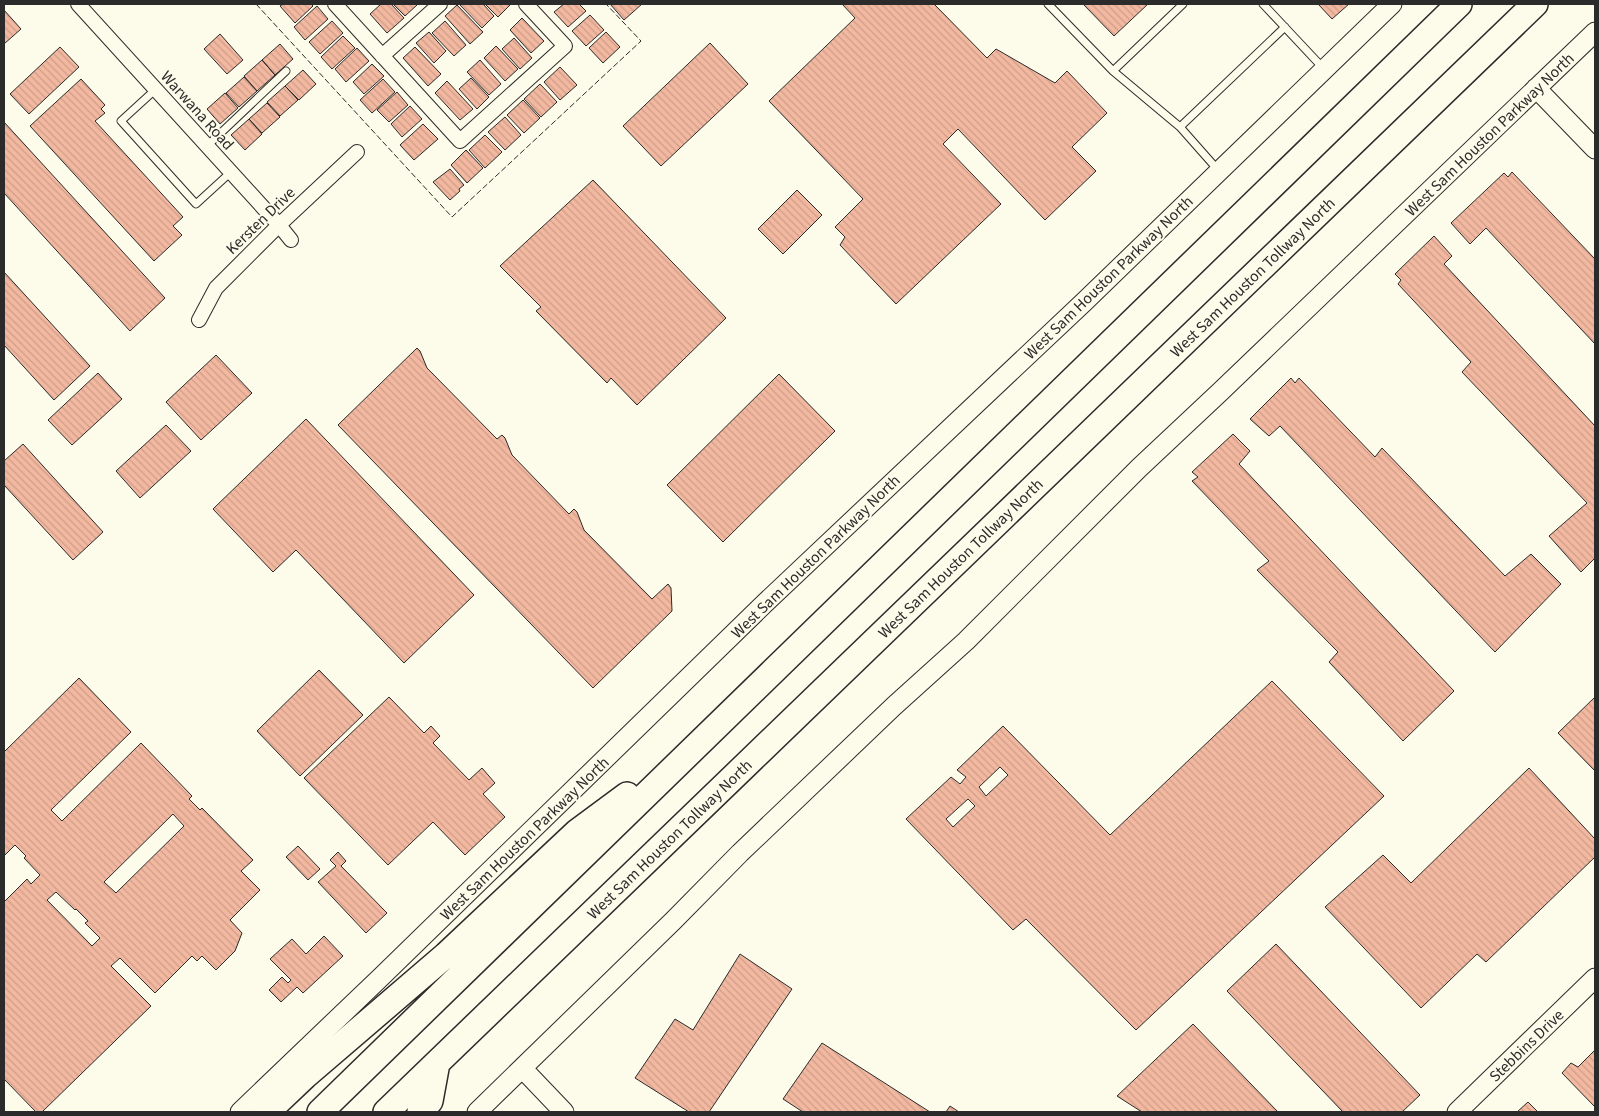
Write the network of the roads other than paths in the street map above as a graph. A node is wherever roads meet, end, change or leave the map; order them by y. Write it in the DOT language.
graph roads {
  1 [pos="78,4"];
  2 [pos="335,4"];
  3 [pos="440,4"];
  4 [pos="526,4"];
  5 [pos="1048,4"];
  6 [pos="1182,4"];
  7 [pos="1263,4"];
  8 [pos="1392,4"];
  9 [pos="1459,4"];
  10 [pos="1535,4"];
  11 [pos="1285,27"];
  12 [pos="1595,32"];
  13 [pos="382,56"];
  14 [pos="1324,69"];
  15 [pos="286,71"];
  16 [pos="1113,71"];
  17 [pos="1536,88"];
  18 [pos="156,89"];
  19 [pos="1180,127"];
  20 [pos="208,146"];
  21 [pos="1595,149"];
  22 [pos="357,152"];
  23 [pos="1218,170"];
  24 [pos="231,172"];
  25 [pos="279,225"];
  26 [pos="291,240"];
  27 [pos="199,320"];
  28 [pos="700,742"];
  29 [pos="1595,978"];
  30 [pos="437,1063"];
  31 [pos="522,1068"];
  32 [pos="240,1112"];
  33 [pos="267,1112"];
  34 [pos="320,1112"];
  35 [pos="386,1112"];
  36 [pos="420,1112"];
  37 [pos="477,1112"];
  38 [pos="564,1112"];
  39 [pos="1456,1112"];
  1 -- 18 [label="street, Warwana Road"];
  2 -- 13 [label="street"];
  3 -- 13 [label="street"];
  4 -- 13 [label="street"];
  5 -- 16 [label="lane"];
  6 -- 16 [label="lane"];
  7 -- 11 [label="lane"];
  8 -- 14 [label="main road, West Sam Houston Parkway North"];
  9 -- 28 [label="highway"];
  10 -- 30 [label="highway, West Sam Houston Tollway North"];
  11 -- 14 [label="lane"];
  11 -- 19 [label="lane"];
  12 -- 17 [label="main road, West Sam Houston Parkway North"];
  14 -- 23 [label="main road, West Sam Houston Parkway North"];
  15 -- 20 [label="lane"];
  16 -- 19 [label="lane"];
  17 -- 21 [label="main road"];
  17 -- 31 [label="main road, West Sam Houston Parkway North"];
  18 -- 20 [label="street, Warwana Road"];
  18 -- 24 [label="lane"];
  19 -- 23 [label="lane"];
  20 -- 24 [label="street, Warwana Road"];
  22 -- 25 [label="street, Kersten Drive"];
  23 -- 32 [label="main road, West Sam Houston Parkway North"];
  24 -- 25 [label="street, Warwana Road"];
  25 -- 26 [label="street, Warwana Road"];
  25 -- 27 [label="street, Kersten Drive"];
  28 -- 33 [label="highway"];
  28 -- 34 [label="highway"];
  29 -- 39 [label="main road, Stebbins Drive"];
  30 -- 35 [label="highway, West Sam Houston Tollway North"];
  30 -- 36 [label="highway"];
  31 -- 37 [label="main road, West Sam Houston Parkway North"];
  31 -- 38 [label="main road"];
}
